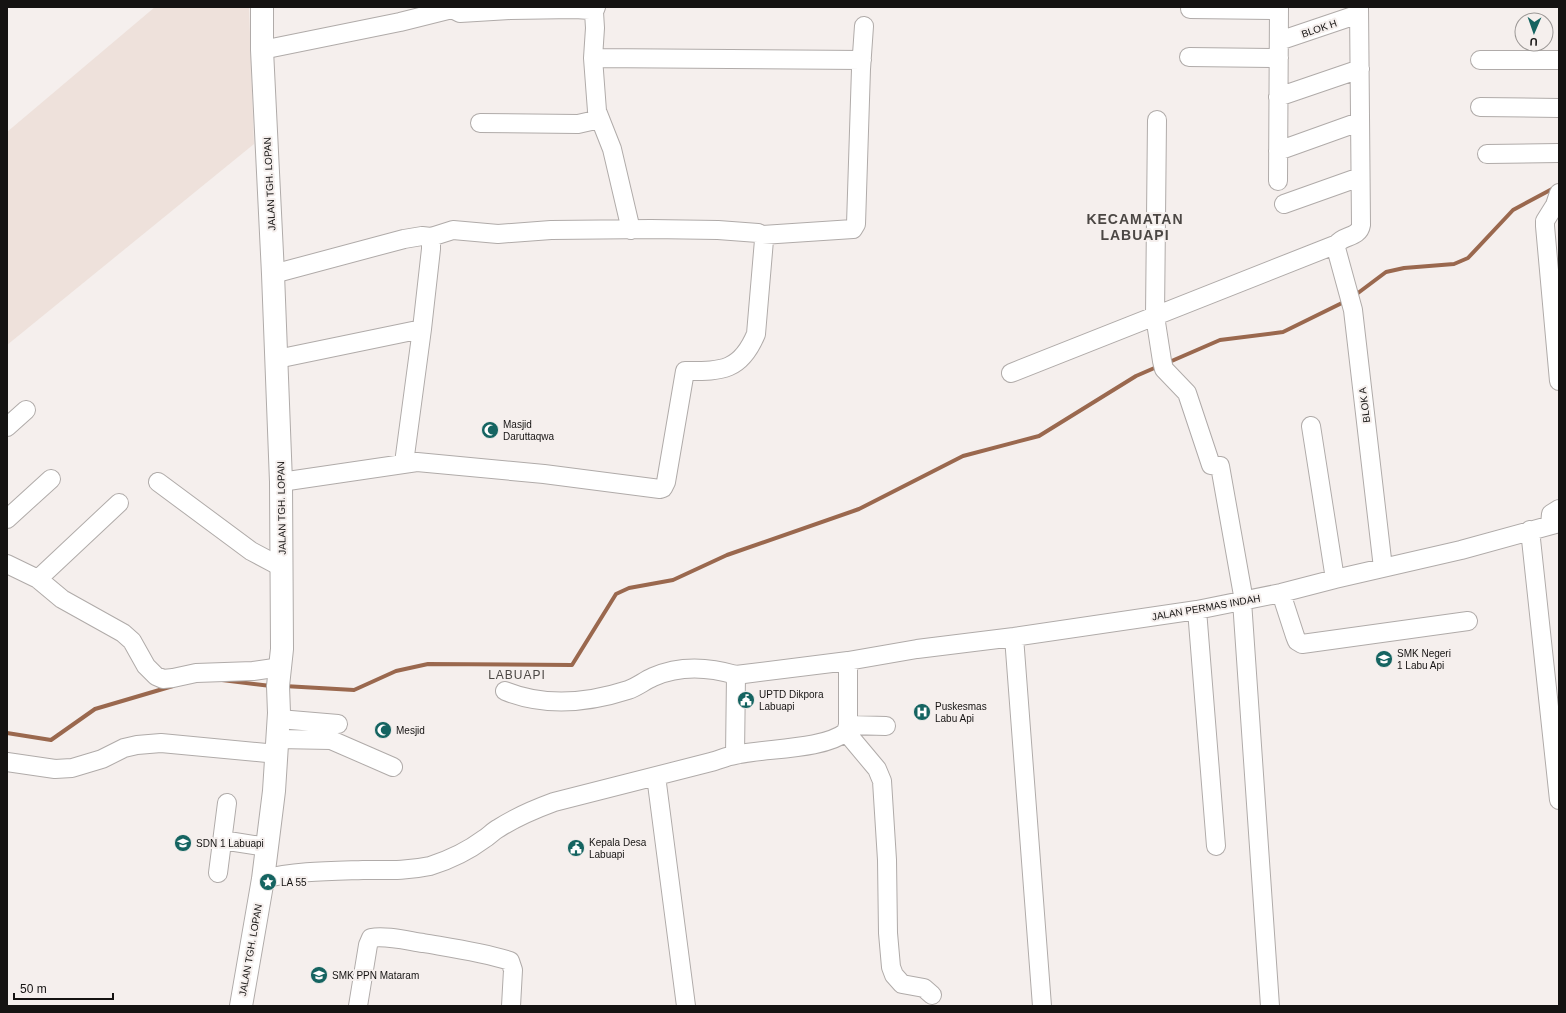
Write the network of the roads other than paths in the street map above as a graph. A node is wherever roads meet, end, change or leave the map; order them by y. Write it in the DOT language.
graph roads {
  1 [pos="262,7"];
  2 [pos="1208,8"];
  3 [pos="1279,8"];
  4 [pos="1190,9"];
  5 [pos="595,10"];
  6 [pos="1359,10"];
  7 [pos="398,15"];
  8 [pos="864,26"];
  9 [pos="262,50"];
  10 [pos="1279,50"];
  11 [pos="1189,57"];
  12 [pos="593,58"];
  13 [pos="862,60"];
  14 [pos="1480,60"];
  15 [pos="1559,60"];
  16 [pos="1360,69"];
  17 [pos="1278,97"];
  18 [pos="1480,107"];
  19 [pos="1559,108"];
  20 [pos="600,119"];
  21 [pos="1157,120"];
  22 [pos="480,122"];
  23 [pos="1359,122"];
  24 [pos="1278,151"];
  25 [pos="1487,154"];
  26 [pos="1559,154"];
  27 [pos="1360,177"];
  28 [pos="1278,181"];
  29 [pos="1559,193"];
  30 [pos="1284,204"];
  31 [pos="631,230"];
  32 [pos="762,236"];
  33 [pos="431,237"];
  34 [pos="1337,244"];
  35 [pos="273,274"];
  36 [pos="1156,316"];
  37 [pos="422,329"];
  38 [pos="277,359"];
  39 [pos="1012,373"];
  40 [pos="1559,381"];
  41 [pos="26,410"];
  42 [pos="1311,426"];
  43 [pos="7,427"];
  44 [pos="404,463"];
  45 [pos="51,479"];
  46 [pos="158,482"];
  47 [pos="281,482"];
  48 [pos="119,503"];
  49 [pos="1559,509"];
  50 [pos="7,519"];
  51 [pos="1554,524"];
  52 [pos="1530,530"];
  53 [pos="7,564"];
  54 [pos="283,568"];
  55 [pos="1383,568"];
  56 [pos="38,579"];
  57 [pos="1335,579"];
  58 [pos="1281,593"];
  59 [pos="1243,601"];
  60 [pos="1197,610"];
  61 [pos="1468,621"];
  62 [pos="1014,637"];
  63 [pos="848,661"];
  64 [pos="736,674"];
  65 [pos="279,677"];
  66 [pos="505,691"];
  67 [pos="338,724"];
  68 [pos="886,726"];
  69 [pos="847,728"];
  70 [pos="278,731"];
  71 [pos="735,755"];
  72 [pos="7,762"];
  73 [pos="393,767"];
  74 [pos="656,776"];
  75 [pos="1559,800"];
  76 [pos="227,803"];
  77 [pos="222,840"];
  78 [pos="1216,846"];
  79 [pos="267,847"];
  80 [pos="218,873"];
  81 [pos="263,878"];
  82 [pos="932,995"];
  83 [pos="241,1006"];
  84 [pos="358,1006"];
  85 [pos="511,1006"];
  86 [pos="686,1006"];
  87 [pos="1042,1006"];
  88 [pos="1270,1006"];
  1 -- 9 [label="highway, JALAN TGH. LOPAN"];
  2 -- 3 [label="street"];
  2 -- 4 [label="street"];
  3 -- 10 [label="street"];
  5 -- 7 [label="street"];
  5 -- 12 [label="street"];
  6 -- 10 [label="street, BLOK H"];
  6 -- 16 [label="street"];
  7 -- 9 [label="street"];
  8 -- 13 [label="street"];
  9 -- 35 [label="highway, JALAN TGH. LOPAN"];
  10 -- 11 [label="street, BLOK H"];
  10 -- 17 [label="street"];
  12 -- 13 [label="street"];
  12 -- 20 [label="street"];
  13 -- 32 [label="street"];
  14 -- 15 [label="street"];
  16 -- 17 [label="street"];
  16 -- 23 [label="street"];
  17 -- 24 [label="street"];
  18 -- 19 [label="street"];
  20 -- 22 [label="street"];
  20 -- 31 [label="street"];
  21 -- 36 [label="street"];
  23 -- 24 [label="street"];
  23 -- 27 [label="street"];
  24 -- 28 [label="street"];
  25 -- 26 [label="street"];
  27 -- 30 [label="street"];
  27 -- 34 [label="street"];
  29 -- 40 [label="street"];
  31 -- 32 [label="street"];
  31 -- 33 [label="street"];
  32 -- 44 [label="street"];
  33 -- 35 [label="street"];
  33 -- 37 [label="street"];
  34 -- 36 [label="street"];
  34 -- 55 [label="street, BLOK A"];
  35 -- 38 [label="highway, JALAN TGH. LOPAN"];
  36 -- 39 [label="street"];
  36 -- 59 [label="street"];
  37 -- 38 [label="street"];
  37 -- 44 [label="street"];
  38 -- 47 [label="highway, JALAN TGH. LOPAN"];
  41 -- 43 [label="street"];
  42 -- 57 [label="street"];
  44 -- 47 [label="street"];
  45 -- 50 [label="street"];
  46 -- 54 [label="street"];
  47 -- 54 [label="highway, JALAN TGH. LOPAN"];
  48 -- 56 [label="street"];
  49 -- 51 [label="street"];
  51 -- 52 [label="street, JALAN PERMAS INDAH"];
  52 -- 55 [label="street, JALAN PERMAS INDAH"];
  52 -- 75 [label="street"];
  53 -- 56 [label="street"];
  54 -- 65 [label="highway, JALAN TGH. LOPAN"];
  55 -- 57 [label="street, JALAN PERMAS INDAH"];
  56 -- 65 [label="street"];
  57 -- 58 [label="street, JALAN PERMAS INDAH"];
  58 -- 59 [label="street, JALAN PERMAS INDAH"];
  58 -- 61 [label="street"];
  59 -- 60 [label="street, JALAN PERMAS INDAH"];
  59 -- 88 [label="street"];
  60 -- 62 [label="street, JALAN PERMAS INDAH"];
  60 -- 78 [label="street"];
  62 -- 63 [label="street, JALAN PERMAS INDAH"];
  62 -- 87 [label="street"];
  63 -- 64 [label="street, JALAN PERMAS INDAH"];
  63 -- 69 [label="street"];
  64 -- 66 [label="street, JALAN PERMAS INDAH"];
  64 -- 71 [label="street"];
  65 -- 70 [label="highway, JALAN TGH. LOPAN"];
  67 -- 70 [label="street"];
  68 -- 69 [label="street"];
  69 -- 71 [label="street"];
  69 -- 82 [label="street"];
  70 -- 72 [label="street"];
  70 -- 73 [label="street"];
  70 -- 79 [label="highway, JALAN TGH. LOPAN"];
  71 -- 74 [label="street"];
  74 -- 81 [label="street"];
  74 -- 86 [label="street"];
  76 -- 77 [label="street"];
  77 -- 79 [label="street"];
  77 -- 80 [label="street"];
  79 -- 81 [label="highway, JALAN TGH. LOPAN"];
  81 -- 83 [label="highway, JALAN TGH. LOPAN"];
  84 -- 85 [label="street"];
}
